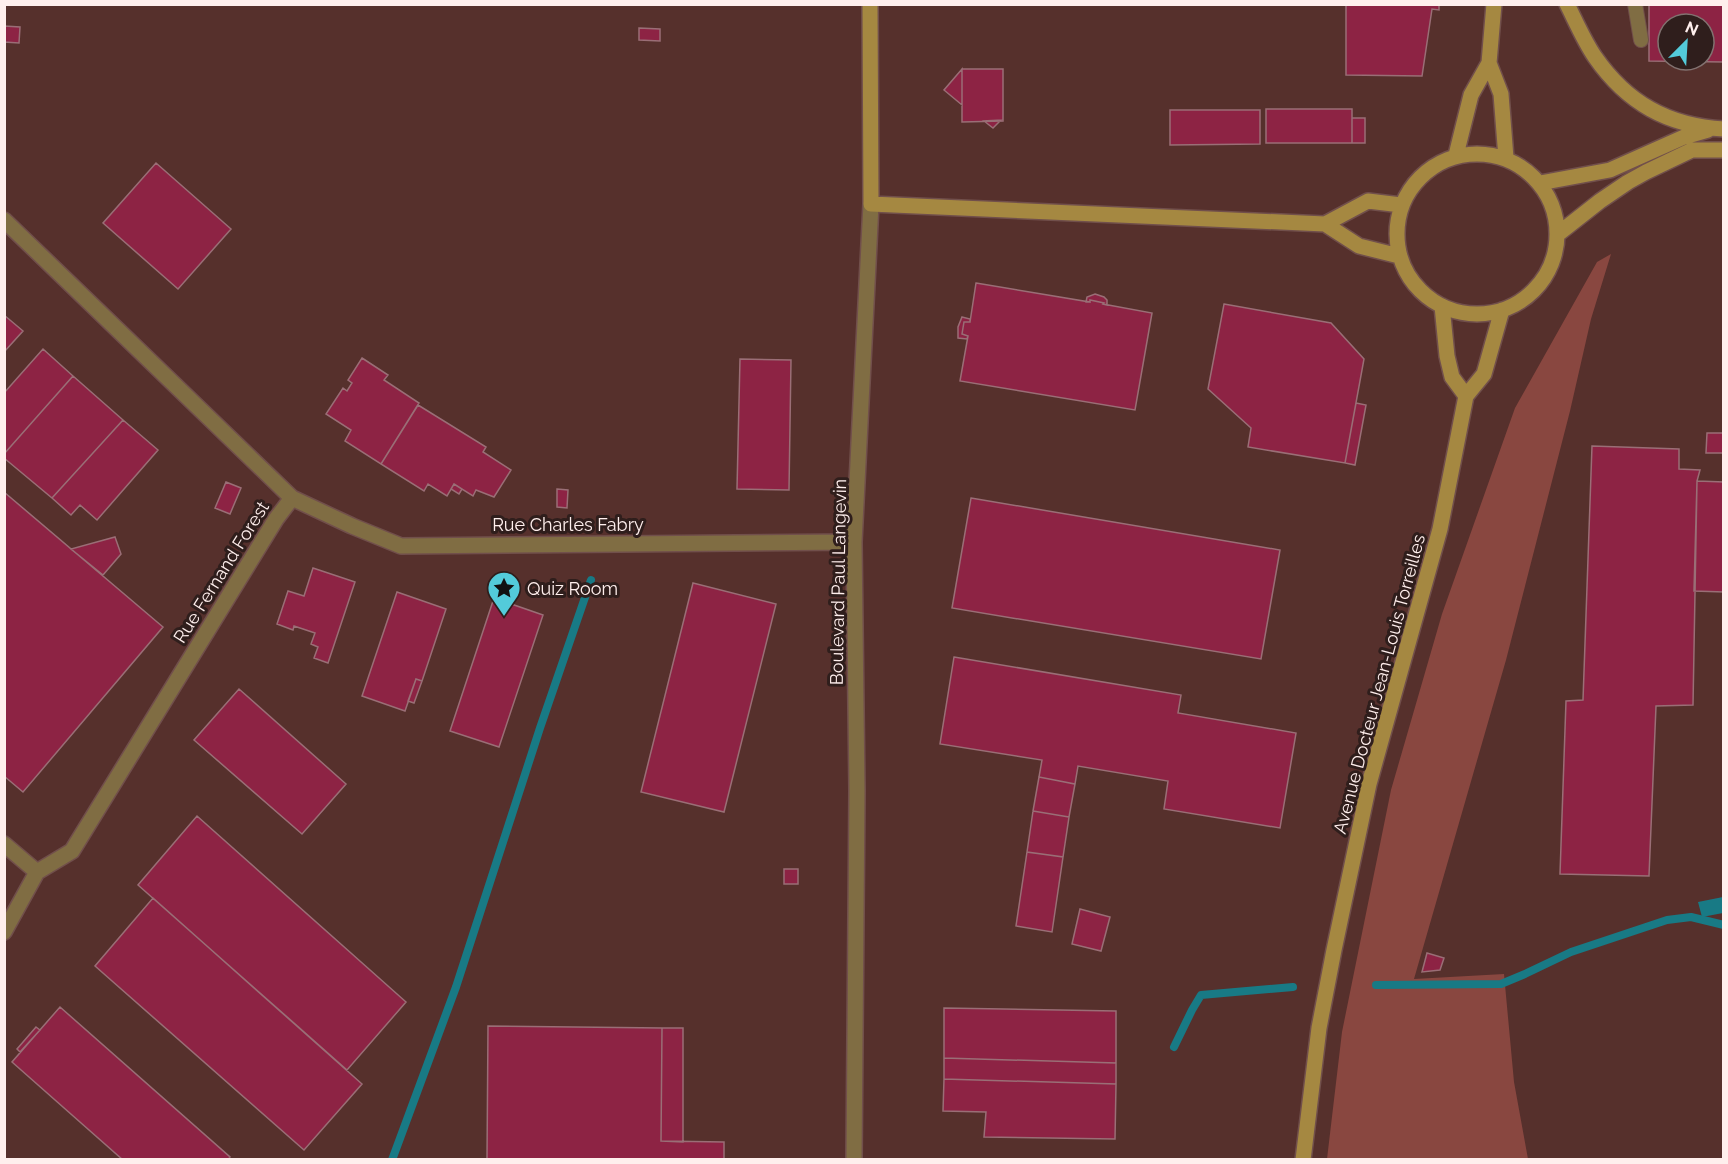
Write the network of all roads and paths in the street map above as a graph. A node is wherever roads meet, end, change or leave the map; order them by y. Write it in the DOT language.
graph roads {
  1 [pos="870,4"];
  2 [pos="1494,4"];
  3 [pos="1567,4"];
  4 [pos="1635,4"];
  5 [pos="1641,40"];
  6 [pos="1489,63"];
  7 [pos="1719,129"];
  8 [pos="1724,150"];
  9 [pos="1456,155"];
  10 [pos="1506,158"];
  11 [pos="1540,183"];
  12 [pos="871,204"];
  13 [pos="1401,204"];
  14 [pos="4,220"];
  15 [pos="1325,224"];
  16 [pos="1558,234"];
  17 [pos="1399,256"];
  18 [pos="1442,306"];
  19 [pos="1502,310"];
  20 [pos="1466,396"];
  21 [pos="292,498"];
  22 [pos="854,542"];
  23 [pos="4,844"];
  24 [pos="37,872"];
  25 [pos="4,932"];
  26 [pos="854,1160"];
  27 [pos="1303,1160"];
  1 -- 12 [label="main road, Boulevard Paul Langevin"];
  2 -- 6 [label="main road"];
  3 -- 7 [label="main road"];
  4 -- 5 [label="lane"];
  6 -- 9 [label="main road"];
  6 -- 10 [label="main road"];
  7 -- 11 [label="main road"];
  8 -- 16 [label="main road"];
  9 -- 10 [label="main road"];
  9 -- 13 [label="main road"];
  10 -- 11 [label="main road"];
  11 -- 16 [label="main road"];
  12 -- 15 [label="main road"];
  12 -- 22 [label="street, Boulevard Paul Langevin"];
  13 -- 15 [label="main road"];
  13 -- 17 [label="main road"];
  14 -- 21 [label="street, Rue Fernand Forest"];
  15 -- 17 [label="main road"];
  16 -- 19 [label="main road"];
  17 -- 18 [label="main road"];
  18 -- 19 [label="main road"];
  18 -- 20 [label="main road"];
  19 -- 20 [label="main road, Avenue Docteur Jean-Louis Torreilles"];
  20 -- 27 [label="main road, Avenue Docteur Jean-Louis Torreilles"];
  21 -- 22 [label="street, Rue Charles Fabry"];
  21 -- 24 [label="street, Rue Fernand Forest"];
  22 -- 26 [label="street, Boulevard Paul Langevin"];
  23 -- 24 [label="street"];
  24 -- 25 [label="street"];
}
